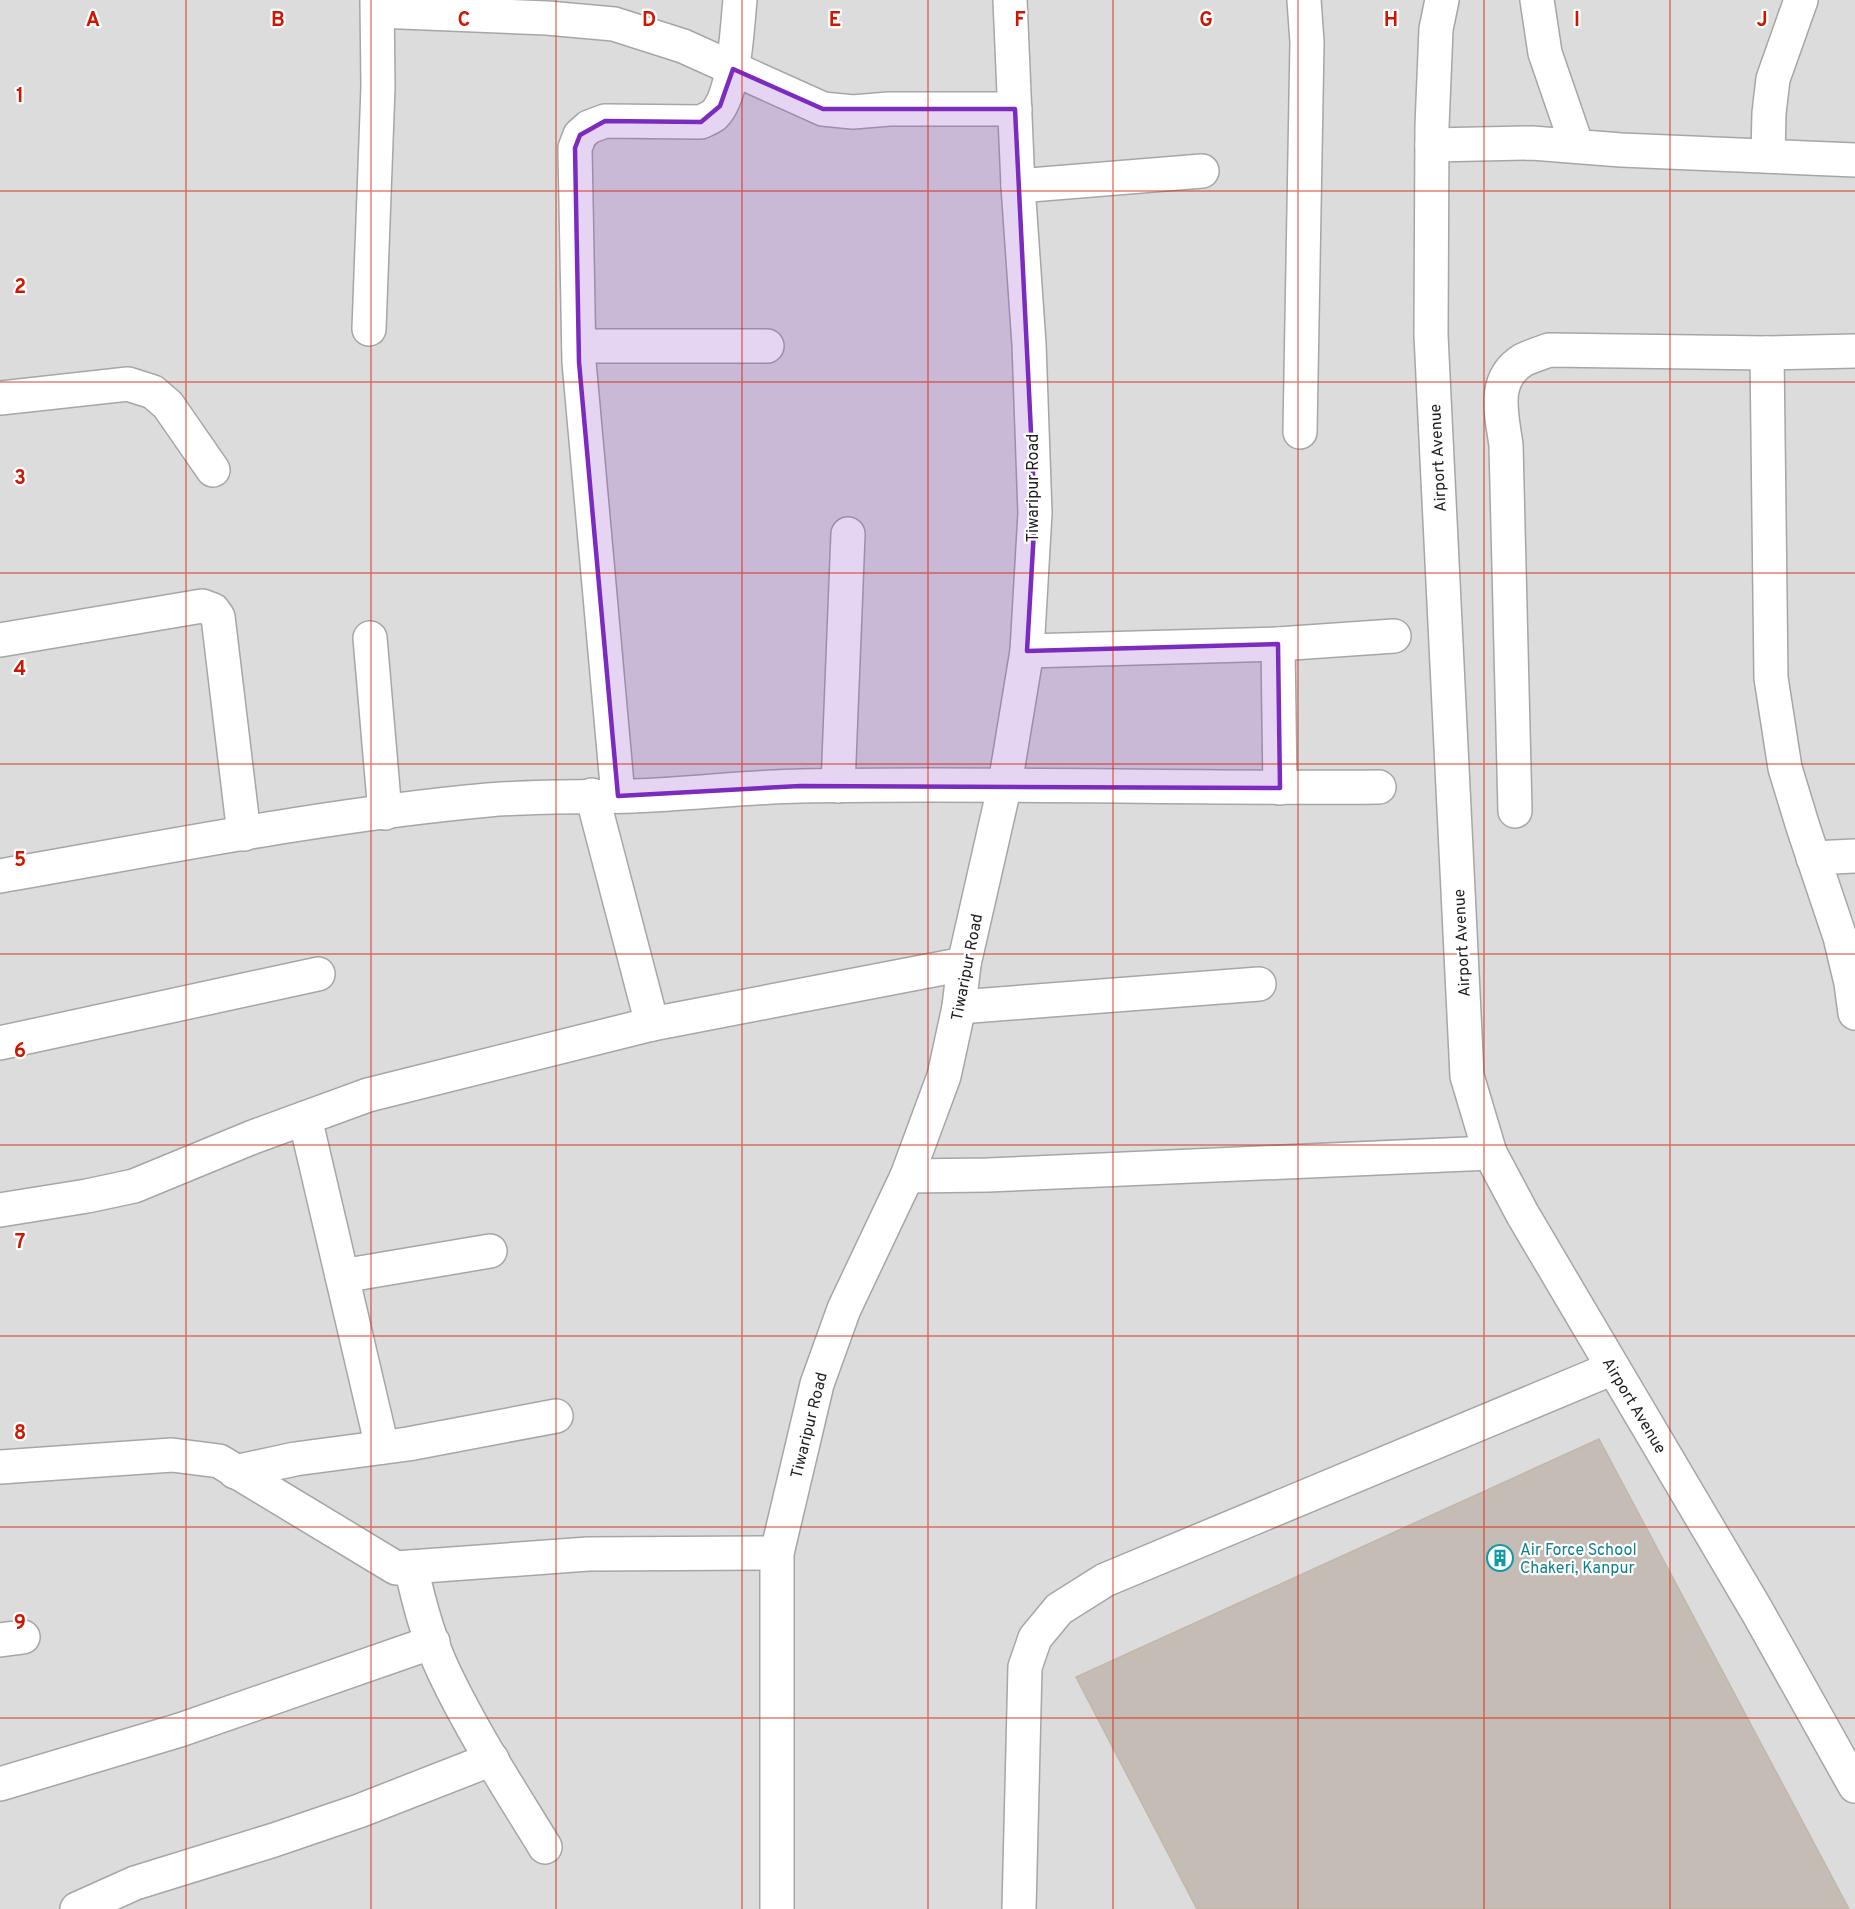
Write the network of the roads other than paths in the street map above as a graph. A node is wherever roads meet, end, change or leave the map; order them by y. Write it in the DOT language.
graph roads {
  1 [pos="740,0"];
  2 [pos="1010,0"];
  3 [pos="1304,0"];
  4 [pos="1442,0"];
  5 [pos="1538,0"];
  6 [pos="1801,0"];
  7 [pos="378,6"];
  8 [pos="734,69"];
  9 [pos="1015,110"];
  10 [pos="1432,145"];
  11 [pos="1577,146"];
  12 [pos="1768,156"];
  13 [pos="1855,160"];
  14 [pos="1202,171"];
  15 [pos="1018,186"];
  16 [pos="369,329"];
  17 [pos="579,346"];
  18 [pos="767,346"];
  19 [pos="1855,351"];
  20 [pos="1767,353"];
  21 [pos="0,398"];
  22 [pos="1300,432"];
  23 [pos="213,470"];
  24 [pos="849,534"];
  25 [pos="1394,636"];
  26 [pos="370,638"];
  27 [pos="0,640"];
  28 [pos="1278,644"];
  29 [pos="1026,651"];
  30 [pos="1005,784"];
  31 [pos="838,786"];
  32 [pos="1379,787"];
  33 [pos="1280,788"];
  34 [pos="605,795"];
  35 [pos="1515,811"];
  36 [pos="385,813"];
  37 [pos="244,834"];
  38 [pos="1855,856"];
  39 [pos="1813,858"];
  40 [pos="0,876"];
  41 [pos="964,964"];
  42 [pos="318,974"];
  43 [pos="1259,984"];
  44 [pos="959,1007"];
  45 [pos="1855,1013"];
  46 [pos="652,1024"];
  47 [pos="0,1043"];
  48 [pos="305,1118"];
  49 [pos="1490,1154"];
  50 [pos="907,1176"];
  51 [pos="0,1210"];
  52 [pos="490,1251"];
  53 [pos="342,1276"];
  54 [pos="1613,1368"];
  55 [pos="556,1416"];
  56 [pos="382,1447"];
  57 [pos="0,1467"];
  58 [pos="235,1472"];
  59 [pos="777,1553"];
  60 [pos="411,1567"];
  61 [pos="432,1642"];
  62 [pos="492,1759"];
  63 [pos="0,1784"];
  64 [pos="1855,1786"];
  65 [pos="544,1847"];
  66 [pos="77,1909"];
  67 [pos="777,1909"];
  68 [pos="1019,1909"];
  1 -- 8 [label="street"];
  2 -- 9 [label="street, Tiwaripur Road"];
  3 -- 22 [label="street"];
  4 -- 10 [label="street, Airport Avenue"];
  5 -- 11 [label="street"];
  6 -- 12 [label="street"];
  7 -- 8 [label="street"];
  7 -- 16 [label="street"];
  8 -- 9 [label="street"];
  8 -- 17 [label="street"];
  9 -- 15 [label="street, Tiwaripur Road"];
  10 -- 11 [label="street"];
  10 -- 49 [label="street, Airport Avenue"];
  11 -- 12 [label="street"];
  12 -- 13 [label="street"];
  14 -- 15 [label="street"];
  15 -- 29 [label="street, Tiwaripur Road"];
  17 -- 18 [label="street"];
  17 -- 34 [label="street"];
  19 -- 20 [label="street"];
  20 -- 35 [label="street"];
  20 -- 39 [label="street"];
  21 -- 23 [label="street"];
  24 -- 31 [label="street"];
  25 -- 28 [label="street"];
  26 -- 36 [label="street"];
  27 -- 37 [label="street"];
  28 -- 29 [label="street"];
  28 -- 33 [label="street"];
  29 -- 30 [label="street, Tiwaripur Road"];
  30 -- 31 [label="street"];
  30 -- 33 [label="street"];
  30 -- 41 [label="street, Tiwaripur Road"];
  31 -- 34 [label="street"];
  32 -- 33 [label="street"];
  34 -- 36 [label="street"];
  34 -- 46 [label="street"];
  36 -- 37 [label="street"];
  37 -- 40 [label="street"];
  38 -- 39 [label="street"];
  39 -- 45 [label="street"];
  41 -- 44 [label="street, Tiwaripur Road"];
  41 -- 46 [label="street"];
  42 -- 47 [label="street"];
  43 -- 44 [label="street"];
  44 -- 50 [label="street, Tiwaripur Road"];
  46 -- 48 [label="street"];
  48 -- 51 [label="street"];
  48 -- 53 [label="street"];
  49 -- 50 [label="street"];
  49 -- 54 [label="street, Airport Avenue"];
  50 -- 59 [label="street, Tiwaripur Road"];
  52 -- 53 [label="street"];
  53 -- 56 [label="street"];
  54 -- 64 [label="street, Airport Avenue"];
  54 -- 68 [label="street"];
  55 -- 56 [label="street"];
  56 -- 58 [label="street"];
  57 -- 58 [label="street"];
  58 -- 60 [label="street"];
  59 -- 60 [label="street"];
  59 -- 67 [label="street, Tiwaripur Road"];
  60 -- 61 [label="street"];
  61 -- 62 [label="street"];
  61 -- 63 [label="street"];
  62 -- 65 [label="street"];
  62 -- 66 [label="street"];
}
